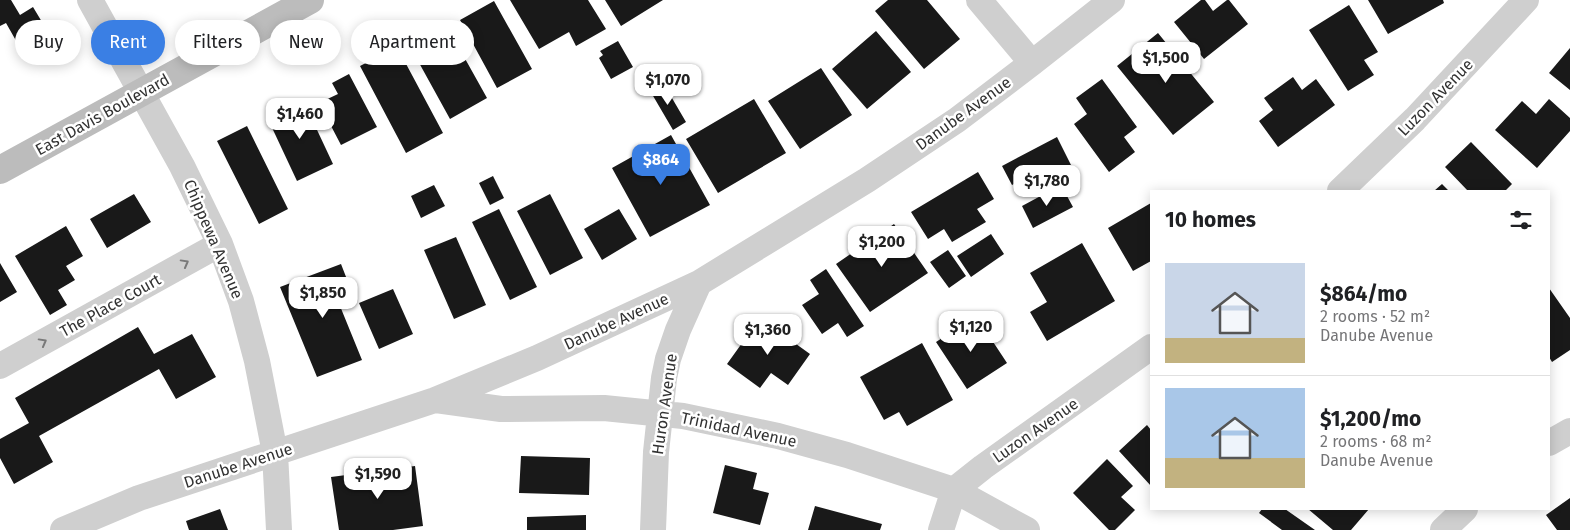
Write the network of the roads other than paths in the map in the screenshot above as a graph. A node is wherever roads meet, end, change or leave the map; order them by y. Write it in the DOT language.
graph roads {
  1 [pos="90,0"];
  2 [pos="310,0"];
  3 [pos="979,0"];
  4 [pos="1112,0"];
  5 [pos="1526,0"];
  6 [pos="1032,63"];
  7 [pos="142,93"];
  8 [pos="0,170"];
  9 [pos="1341,190"];
  10 [pos="220,244"];
  11 [pos="699,283"];
  12 [pos="1150,348"];
  13 [pos="0,366"];
  14 [pos="435,400"];
  15 [pos="660,414"];
  16 [pos="1570,431"];
  17 [pos="1550,442"];
  18 [pos="275,453"];
  19 [pos="954,490"];
  20 [pos="1464,510"];
  21 [pos="63,530"];
  22 [pos="279,530"];
  23 [pos="653,530"];
  24 [pos="941,530"];
  25 [pos="1027,530"];
  26 [pos="1443,530"];
  1 -- 7 [label="street, Chippewa Avenue"];
  2 -- 7 [label="street, East Davis Boulevard"];
  3 -- 6 [label="street"];
  4 -- 6 [label="street, Danube Avenue"];
  5 -- 9 [label="street, Luzon Avenue"];
  6 -- 11 [label="street, Danube Avenue"];
  7 -- 8 [label="street, East Davis Boulevard"];
  7 -- 10 [label="street, Chippewa Avenue"];
  13 -- 10 [label="street, The Place Court, one-way"];
  10 -- 18 [label="street, Chippewa Avenue"];
  11 -- 14 [label="street, Danube Avenue"];
  11 -- 15 [label="street, Huron Avenue"];
  12 -- 19 [label="street, Luzon Avenue"];
  14 -- 15 [label="street, Trinidad Avenue"];
  14 -- 18 [label="street, Danube Avenue"];
  15 -- 19 [label="street, Trinidad Avenue"];
  15 -- 23 [label="street, Huron Avenue"];
  16 -- 17 [label="street"];
  18 -- 21 [label="street, Danube Avenue"];
  18 -- 22 [label="street, Chippewa Avenue"];
  19 -- 24 [label="street"];
  19 -- 25 [label="street, Trinidad Avenue"];
  20 -- 26 [label="street"];
}
